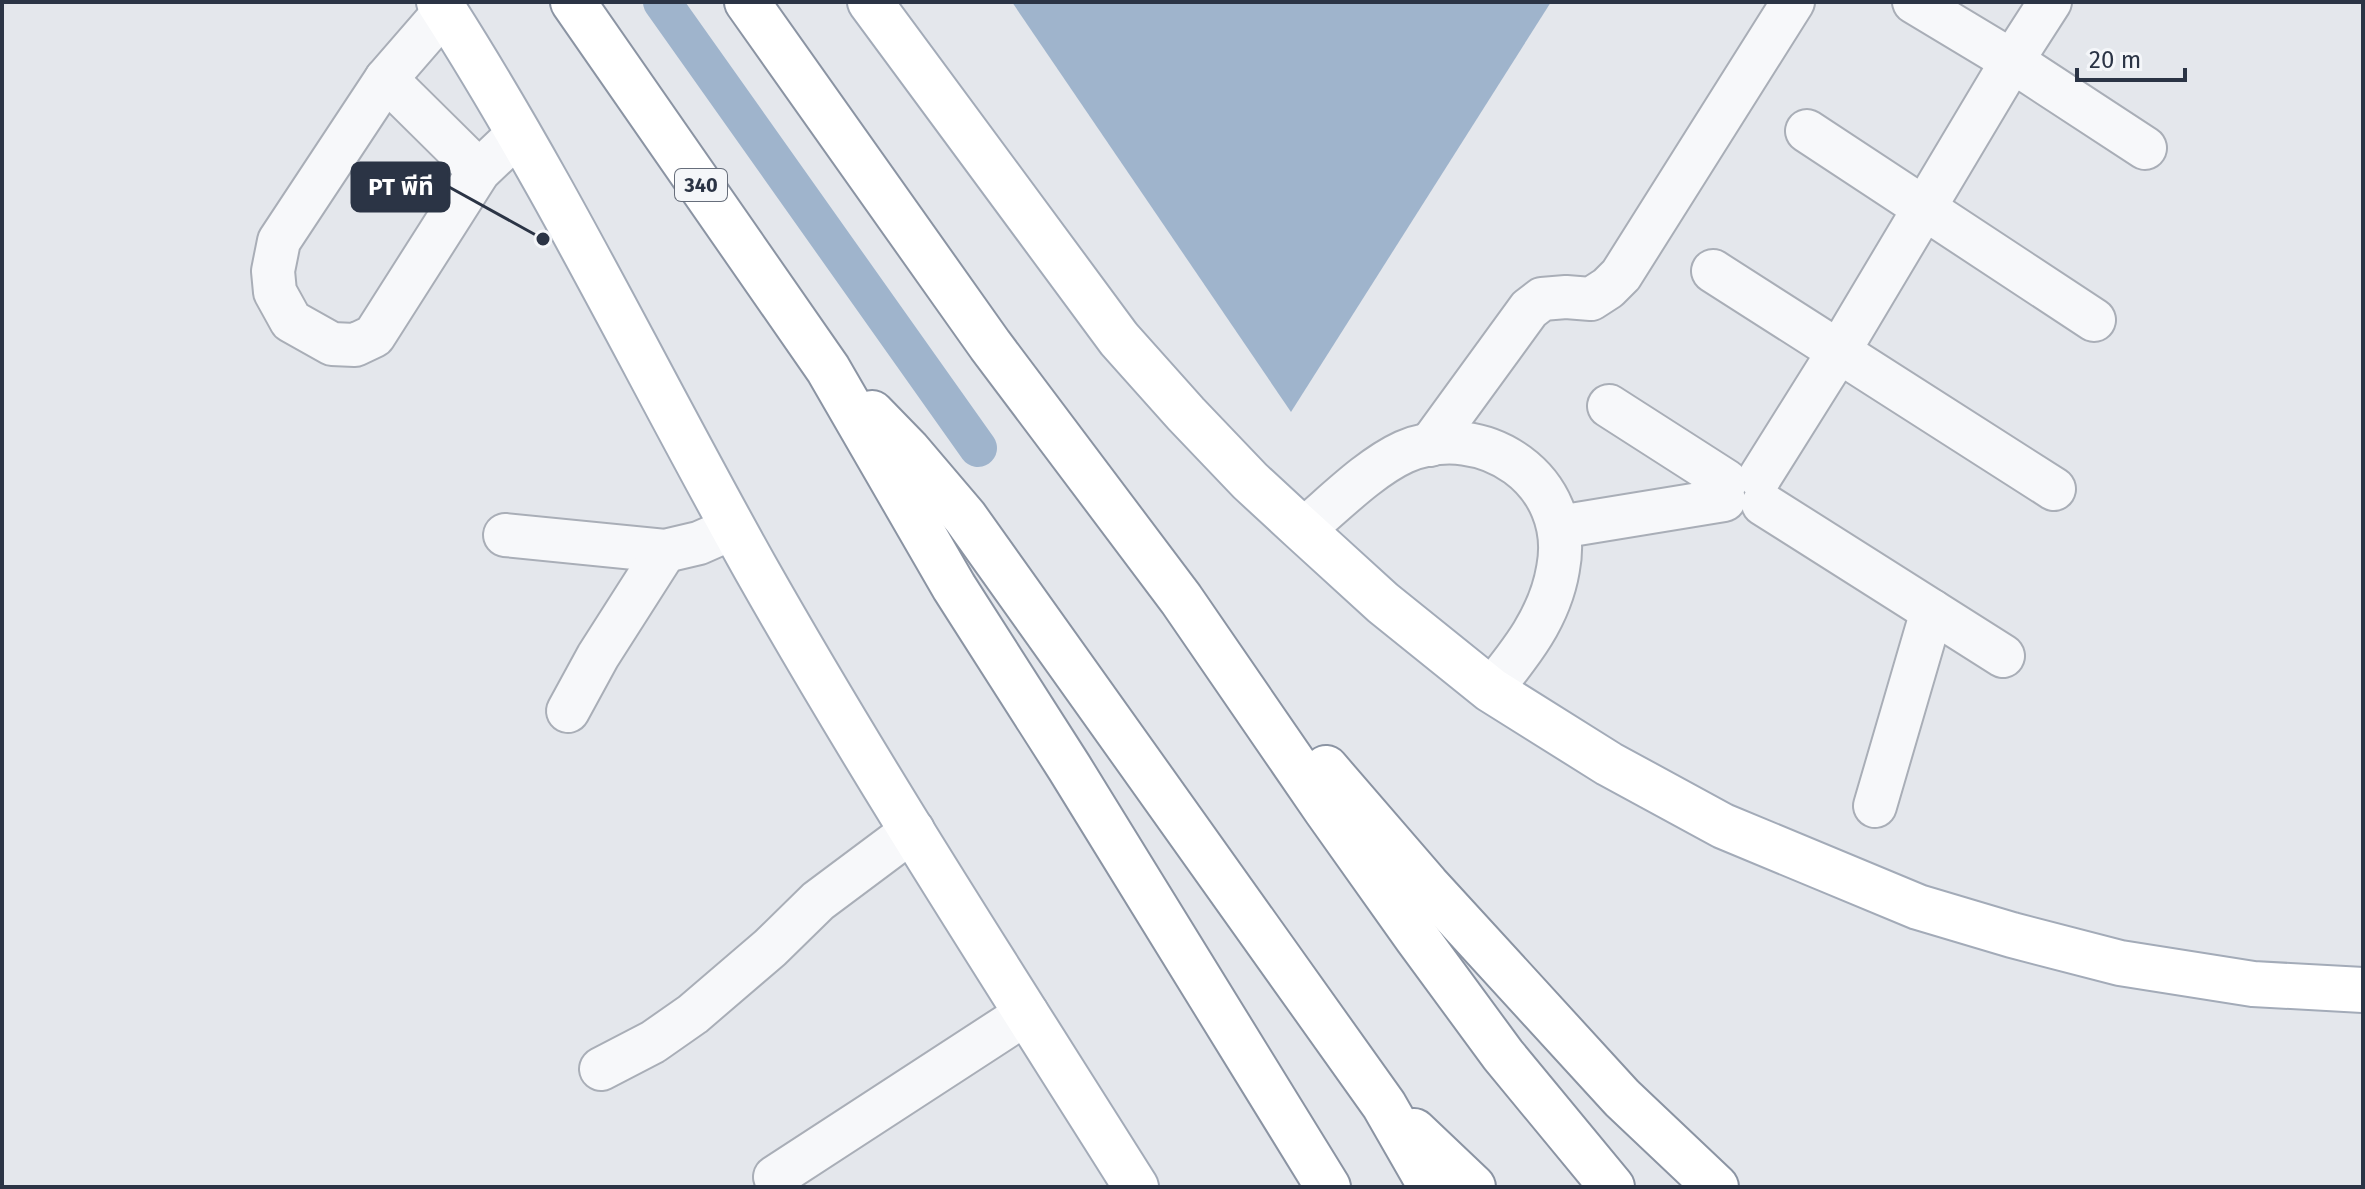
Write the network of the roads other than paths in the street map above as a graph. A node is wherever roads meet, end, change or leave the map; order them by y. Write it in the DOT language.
graph roads {
  1 [pos="573,2"];
  2 [pos="747,2"];
  3 [pos="870,2"];
  4 [pos="1793,2"];
  5 [pos="1914,2"];
  6 [pos="2050,2"];
  7 [pos="442,7"];
  8 [pos="2012,61"];
  9 [pos="386,79"];
  10 [pos="1807,131"];
  11 [pos="519,133"];
  12 [pos="2145,148"];
  13 [pos="479,171"];
  14 [pos="1926,208"];
  15 [pos="1713,271"];
  16 [pos="2094,320"];
  17 [pos="1839,351"];
  18 [pos="828,369"];
  19 [pos="1609,406"];
  20 [pos="1430,445"];
  21 [pos="2054,489"];
  22 [pos="1744,490"];
  23 [pos="1559,527"];
  24 [pos="733,528"];
  25 [pos="1303,530"];
  26 [pos="505,535"];
  27 [pos="665,551"];
  28 [pos="1181,599"];
  29 [pos="1932,611"];
  30 [pos="2003,656"];
  31 [pos="1491,690"];
  32 [pos="568,711"];
  33 [pos="1875,806"];
  34 [pos="913,830"];
  35 [pos="2363,990"];
  36 [pos="1027,1013"];
  37 [pos="601,1069"];
  38 [pos="1384,1105"];
  39 [pos="775,1177"];
  40 [pos="1136,1187"];
  41 [pos="1328,1187"];
  42 [pos="1431,1187"];
  43 [pos="1473,1187"];
  44 [pos="1612,1187"];
  45 [pos="1716,1187"];
  1 -- 18 [label="main road, 340"];
  2 -- 28 [label="main road"];
  3 -- 25 [label="main road"];
  4 -- 20 [label="street"];
  5 -- 8 [label="street"];
  6 -- 8 [label="street"];
  7 -- 9 [label="street"];
  7 -- 11 [label="main road"];
  8 -- 12 [label="street"];
  8 -- 14 [label="street"];
  9 -- 13 [label="street"];
  9 -- 13 [label="street"];
  10 -- 14 [label="street"];
  11 -- 13 [label="street"];
  11 -- 24 [label="main road"];
  14 -- 16 [label="street"];
  14 -- 17 [label="street"];
  15 -- 17 [label="street"];
  17 -- 21 [label="street"];
  17 -- 22 [label="street"];
  18 -- 38 [label="main road"];
  18 -- 41 [label="main road"];
  19 -- 22 [label="street"];
  20 -- 23 [label="street"];
  20 -- 25 [label="street"];
  22 -- 23 [label="street"];
  22 -- 29 [label="street"];
  23 -- 31 [label="street"];
  24 -- 27 [label="street"];
  24 -- 34 [label="main road"];
  25 -- 31 [label="main road"];
  26 -- 27 [label="street"];
  27 -- 32 [label="street"];
  28 -- 44 [label="main road"];
  28 -- 45 [label="main road"];
  29 -- 30 [label="street"];
  29 -- 33 [label="street"];
  31 -- 35 [label="main road"];
  34 -- 36 [label="main road"];
  34 -- 37 [label="street"];
  36 -- 39 [label="street"];
  36 -- 40 [label="main road"];
  38 -- 42 [label="main road"];
  38 -- 43 [label="main road"];
}
